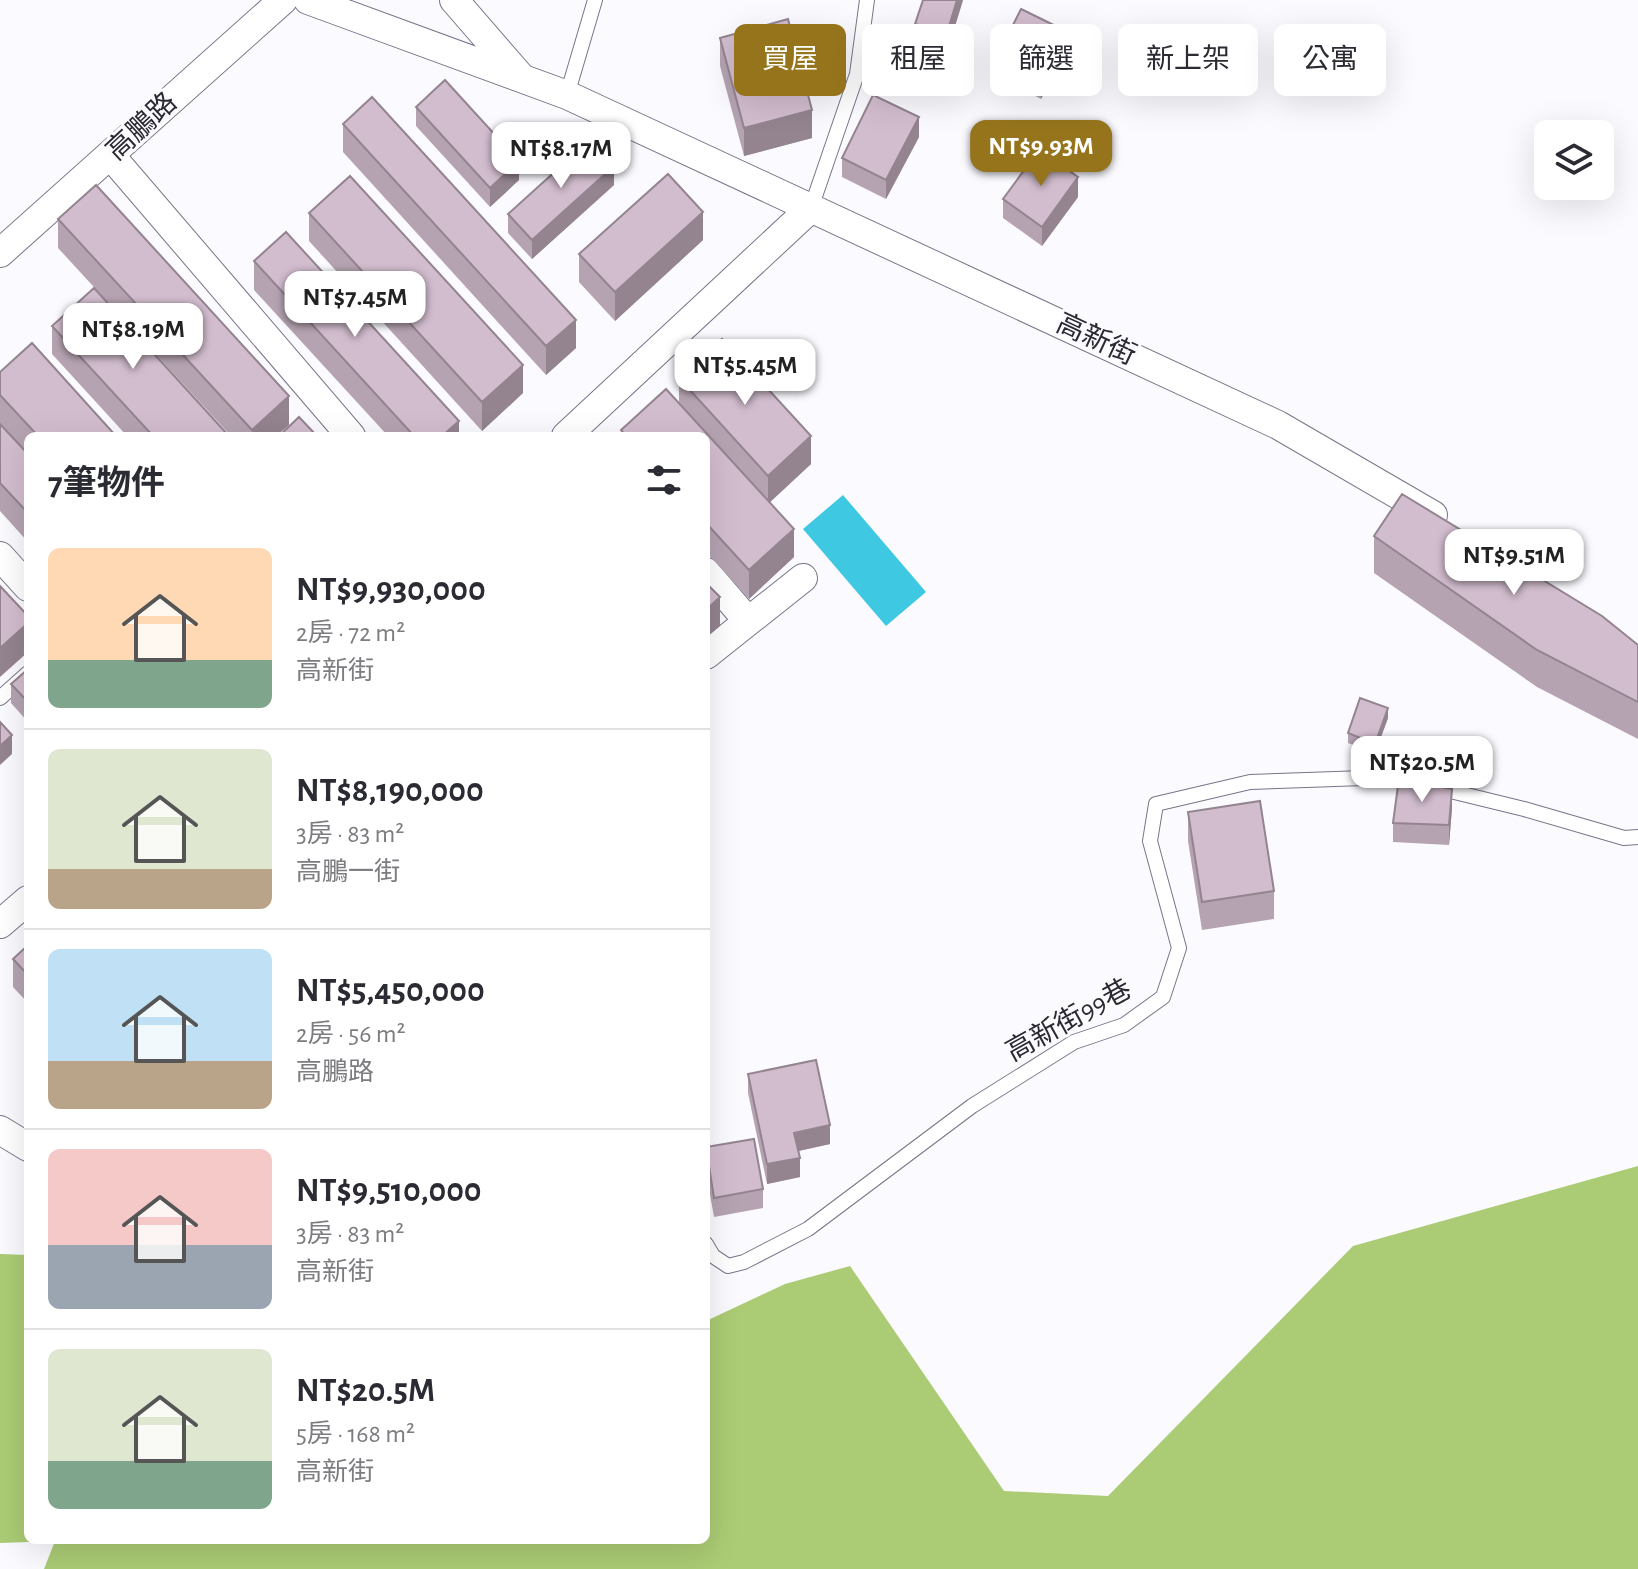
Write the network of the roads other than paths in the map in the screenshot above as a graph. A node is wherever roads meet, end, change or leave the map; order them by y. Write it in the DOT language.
graph roads {
  1 [pos="283,0"];
  2 [pos="308,0"];
  3 [pos="454,0"];
  4 [pos="595,0"];
  5 [pos="867,0"];
  6 [pos="523,78"];
  7 [pos="567,95"];
  8 [pos="111,156"];
  9 [pos="811,208"];
  10 [pos="0,253"];
  11 [pos="348,432"];
  12 [pos="578,432"];
  13 [pos="1458,531"];
  14 [pos="0,556"];
  15 [pos="710,577"];
  16 [pos="803,578"];
  17 [pos="24,583"];
  18 [pos="747,620"];
  19 [pos="710,652"];
  20 [pos="24,677"];
  21 [pos="0,698"];
  22 [pos="1638,837"];
  23 [pos="24,903"];
  24 [pos="0,924"];
  25 [pos="0,1130"];
  26 [pos="24,1145"];
  27 [pos="710,1251"];
  1 -- 8 [label="street, 高鵬路"];
  2 -- 6 [label="street"];
  3 -- 6 [label="street"];
  4 -- 7 [label="lane"];
  5 -- 9 [label="lane"];
  6 -- 7 [label="street, 高新街"];
  7 -- 9 [label="street, 高新街"];
  8 -- 10 [label="street, 高鵬路"];
  8 -- 11 [label="street"];
  9 -- 12 [label="street"];
  9 -- 13 [label="street, 高新街"];
  14 -- 17 [label="street"];
  15 -- 18 [label="street"];
  16 -- 18 [label="street"];
  18 -- 19 [label="street"];
  20 -- 21 [label="lane"];
  22 -- 27 [label="lane, 高新街99巷"];
  23 -- 24 [label="street"];
  25 -- 26 [label="street"];
}
